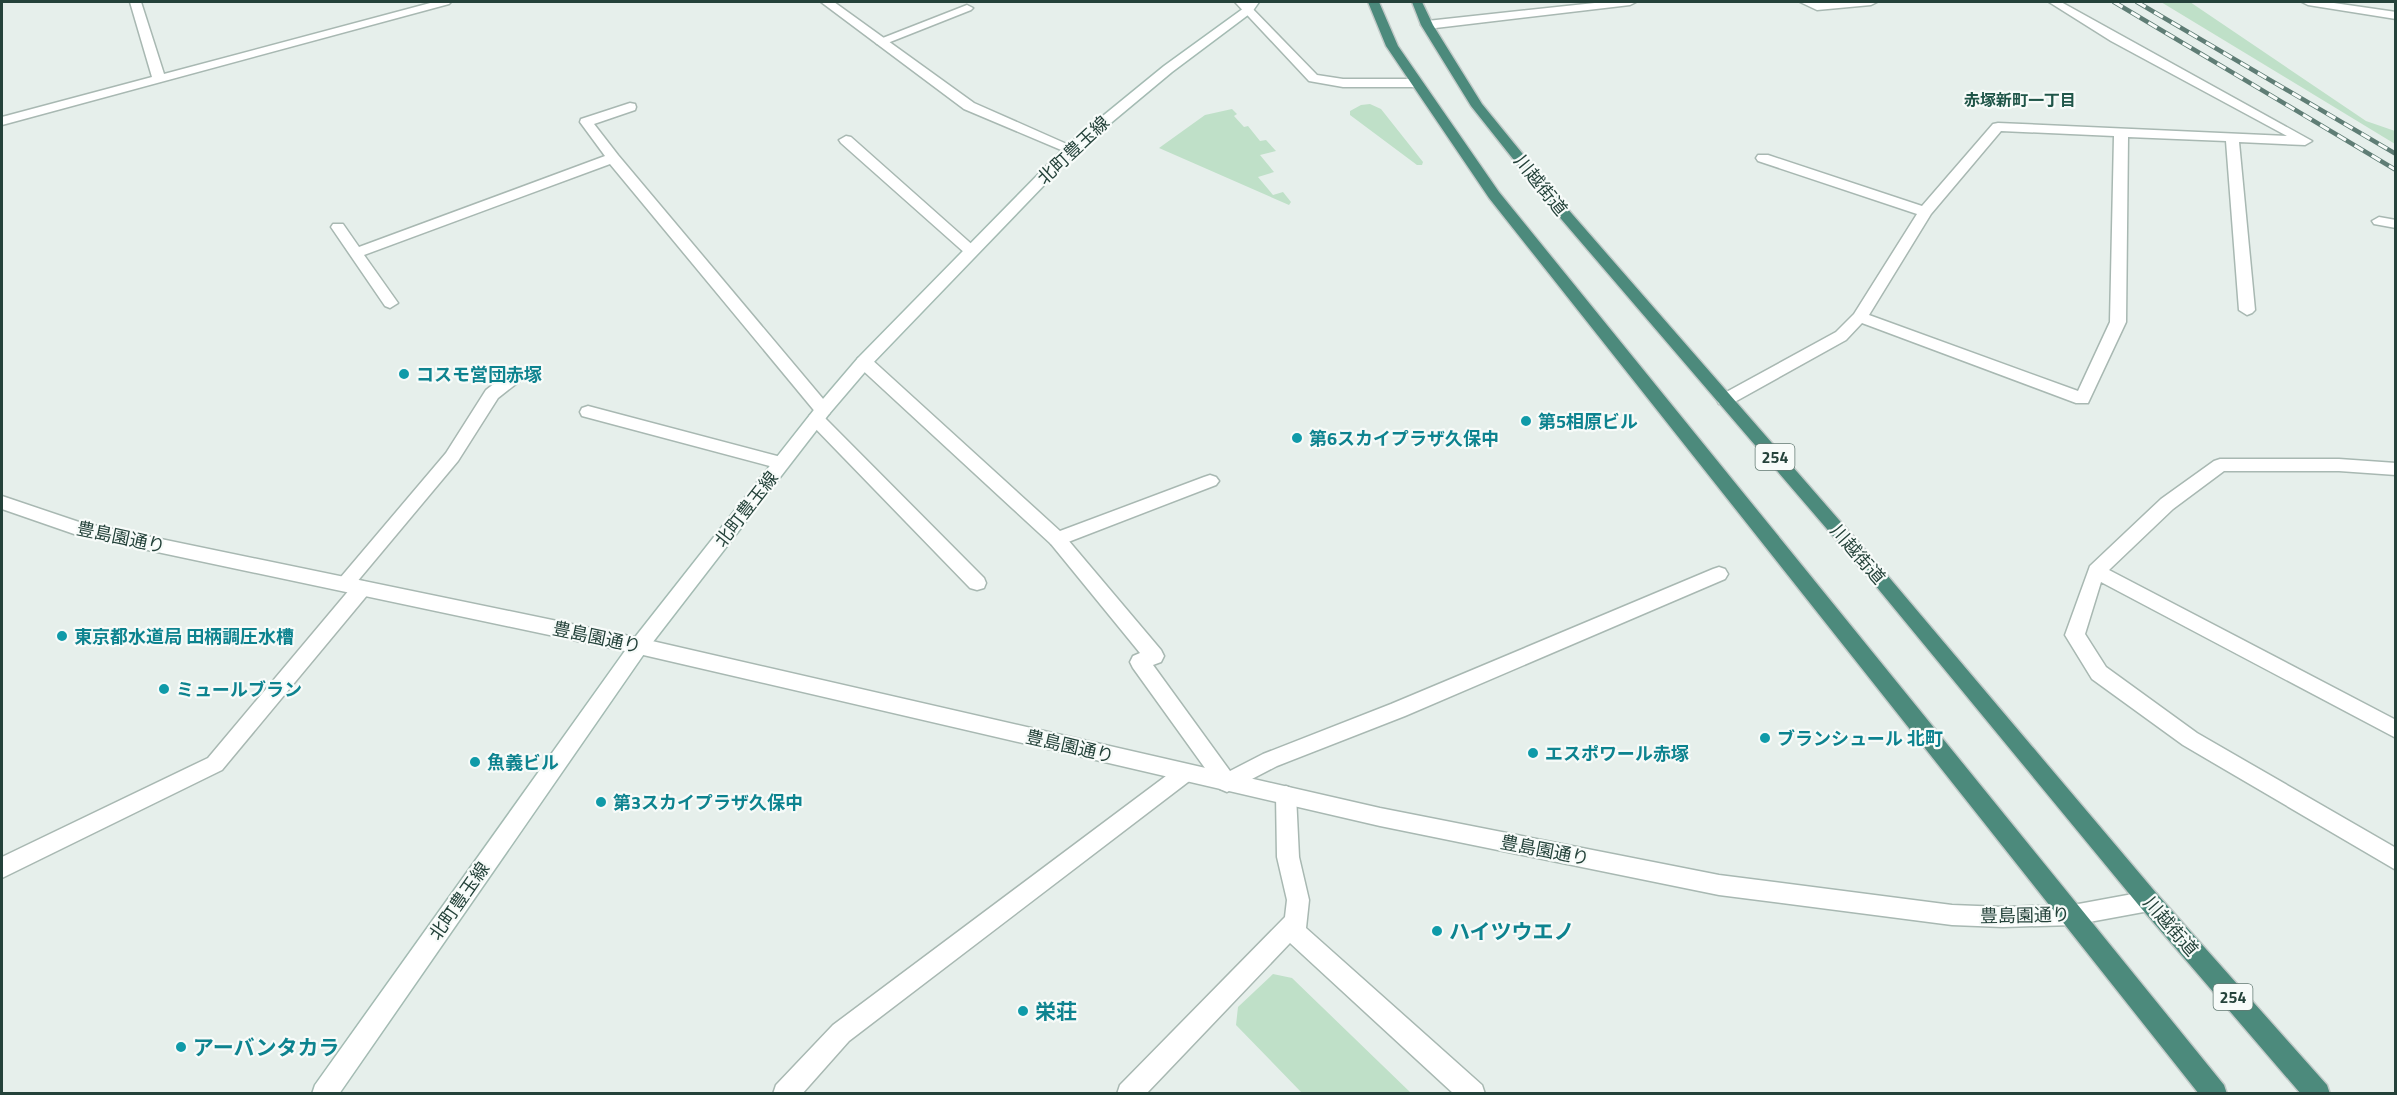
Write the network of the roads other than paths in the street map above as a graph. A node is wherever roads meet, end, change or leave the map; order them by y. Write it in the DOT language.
graph roads {
  1 [pos="135,2"];
  2 [pos="442,2"];
  3 [pos="827,2"];
  4 [pos="1373,2"];
  5 [pos="1417,2"];
  6 [pos="1630,2"];
  7 [pos="1806,2"];
  8 [pos="1871,2"];
  9 [pos="2054,2"];
  10 [pos="2308,2"];
  11 [pos="1247,4"];
  12 [pos="967,8"];
  13 [pos="2396,16"];
  14 [pos="1427,25"];
  15 [pos="881,41"];
  16 [pos="159,79"];
  17 [pos="1416,83"];
  18 [pos="630,107"];
  19 [pos="2,121"];
  20 [pos="2121,133"];
  21 [pos="2232,137"];
  22 [pos="846,140"];
  23 [pos="1071,149"];
  24 [pos="613,158"];
  25 [pos="1763,158"];
  26 [pos="1925,212"];
  27 [pos="2379,221"];
  28 [pos="2396,224"];
  29 [pos="338,227"];
  30 [pos="971,251"];
  31 [pos="355,253"];
  32 [pos="390,303"];
  33 [pos="2247,310"];
  34 [pos="1860,317"];
  35 [pos="864,362"];
  36 [pos="515,376"];
  37 [pos="1725,400"];
  38 [pos="588,412"];
  39 [pos="819,415"];
  40 [pos="781,464"];
  41 [pos="2396,469"];
  42 [pos="1210,481"];
  43 [pos="2,502"];
  44 [pos="1057,539"];
  45 [pos="2096,572"];
  46 [pos="1719,573"];
  47 [pos="977,583"];
  48 [pos="353,586"];
  49 [pos="639,646"];
  50 [pos="2396,730"];
  51 [pos="1185,773"];
  52 [pos="1227,783"];
  53 [pos="1286,795"];
  54 [pos="2396,860"];
  55 [pos="2,868"];
  56 [pos="2149,901"];
  57 [pos="2073,915"];
  58 [pos="1294,923"];
  59 [pos="324,1094"];
  60 [pos="785,1094"];
  61 [pos="1129,1094"];
  62 [pos="1473,1094"];
  63 [pos="2215,1094"];
  64 [pos="2318,1094"];
  1 -- 16 [label="street"];
  2 -- 16 [label="street"];
  3 -- 15 [label="street"];
  4 -- 17 [label="highway"];
  5 -- 14 [label="highway, 川越街道 / 254"];
  6 -- 14 [label="street"];
  7 -- 8 [label="street"];
  9 -- 21 [label="street"];
  10 -- 13 [label="street"];
  11 -- 17 [label="street"];
  11 -- 23 [label="street, 北町豊玉線"];
  12 -- 15 [label="street"];
  14 -- 37 [label="highway, 川越街道 / 254"];
  15 -- 23 [label="street"];
  16 -- 19 [label="street"];
  17 -- 57 [label="highway"];
  18 -- 24 [label="street"];
  20 -- 21 [label="street"];
  20 -- 26 [label="street"];
  20 -- 34 [label="street"];
  21 -- 33 [label="street"];
  22 -- 30 [label="street"];
  23 -- 30 [label="street, 北町豊玉線"];
  24 -- 31 [label="street"];
  24 -- 39 [label="street"];
  25 -- 26 [label="street"];
  26 -- 34 [label="street"];
  27 -- 28 [label="street"];
  29 -- 31 [label="street"];
  30 -- 35 [label="street, 北町豊玉線"];
  31 -- 32 [label="street"];
  34 -- 37 [label="street"];
  35 -- 39 [label="street, 北町豊玉線"];
  35 -- 44 [label="street"];
  36 -- 48 [label="street"];
  37 -- 56 [label="highway, 川越街道 / 254"];
  38 -- 40 [label="street"];
  39 -- 40 [label="street, 北町豊玉線"];
  39 -- 47 [label="street"];
  40 -- 49 [label="street, 北町豊玉線"];
  41 -- 45 [label="street"];
  42 -- 44 [label="street"];
  43 -- 48 [label="street, 豊島園通り"];
  44 -- 52 [label="street"];
  45 -- 50 [label="street"];
  45 -- 54 [label="street"];
  46 -- 52 [label="street"];
  48 -- 49 [label="street, 豊島園通り"];
  48 -- 55 [label="street"];
  49 -- 51 [label="street, 豊島園通り"];
  49 -- 59 [label="street, 北町豊玉線"];
  51 -- 52 [label="street, 豊島園通り"];
  51 -- 60 [label="street"];
  52 -- 53 [label="street, 豊島園通り"];
  53 -- 57 [label="street, 豊島園通り"];
  53 -- 58 [label="street"];
  56 -- 57 [label="street, 豊島園通り"];
  56 -- 64 [label="highway, 川越街道 / 254"];
  57 -- 63 [label="highway"];
  58 -- 61 [label="street"];
  58 -- 62 [label="street"];
}
